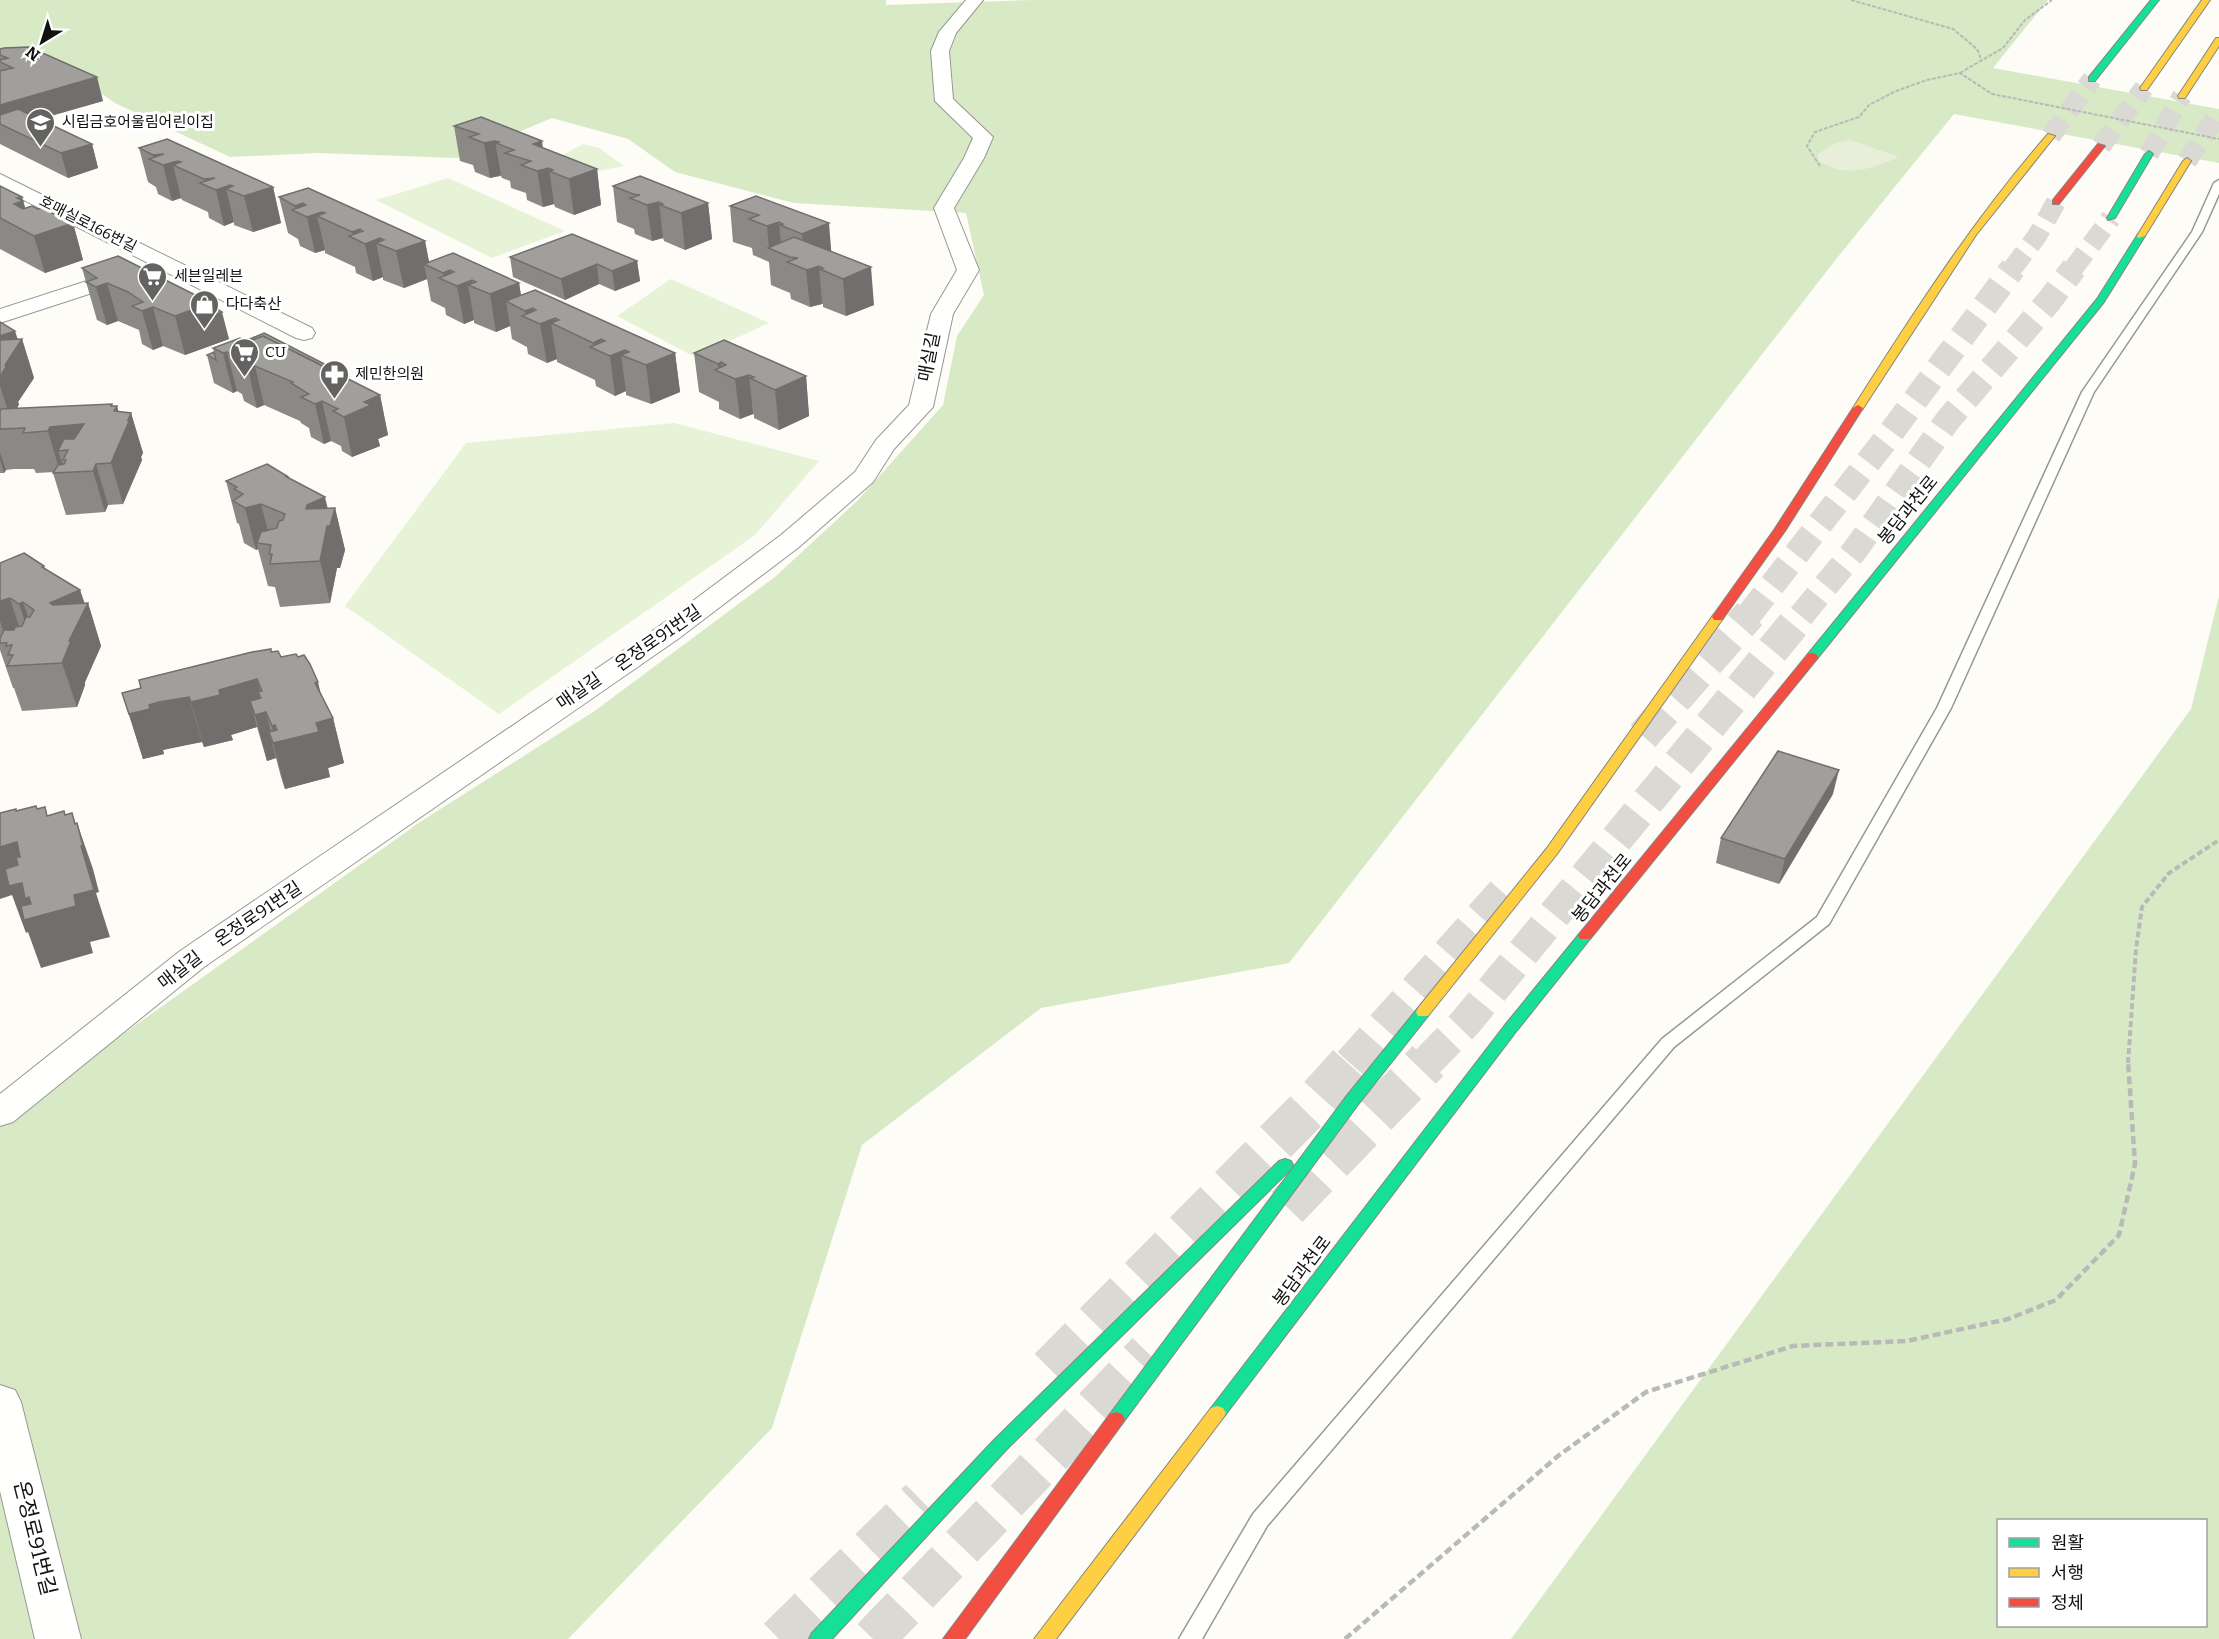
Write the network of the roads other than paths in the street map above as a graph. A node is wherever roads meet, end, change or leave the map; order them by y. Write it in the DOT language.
graph roads {
  1 [pos="975,0"];
  2 [pos="2155,0"];
  3 [pos="2206,0"];
  4 [pos="2219,40"];
  5 [pos="2092,79"];
  6 [pos="2144,88"];
  7 [pos="2182,96"];
  8 [pos="2051,135"];
  9 [pos="2101,146"];
  10 [pos="2149,154"];
  11 [pos="2187,161"];
  12 [pos="0,180"];
  13 [pos="2219,183"];
  14 [pos="2056,202"];
  15 [pos="2111,218"];
  16 [pos="162,262"];
  17 [pos="0,316"];
  18 [pos="304,333"];
  19 [pos="1351,1101"];
  20 [pos="0,1113"];
  21 [pos="0,1402"];
  22 [pos="58,1639"];
  23 [pos="819,1639"];
  24 [pos="953,1639"];
  25 [pos="1044,1639"];
  26 [pos="1190,1639"];
  1 -- 20 [label="street, 온정로91번길"];
  2 -- 5 [label="highway"];
  3 -- 6 [label="highway"];
  4 -- 7 [label="highway"];
  8 -- 19 [label="highway"];
  9 -- 14 [label="highway"];
  10 -- 15 [label="highway"];
  11 -- 25 [label="highway, 봉담과천로"];
  12 -- 16 [label="street, 호매실로166번길"];
  13 -- 26 [label="lane"];
  16 -- 17 [label="street"];
  16 -- 18 [label="street, 호매실로166번길"];
  19 -- 23 [label="highway"];
  19 -- 24 [label="highway"];
  21 -- 22 [label="street, 온정로91번길"];
}
